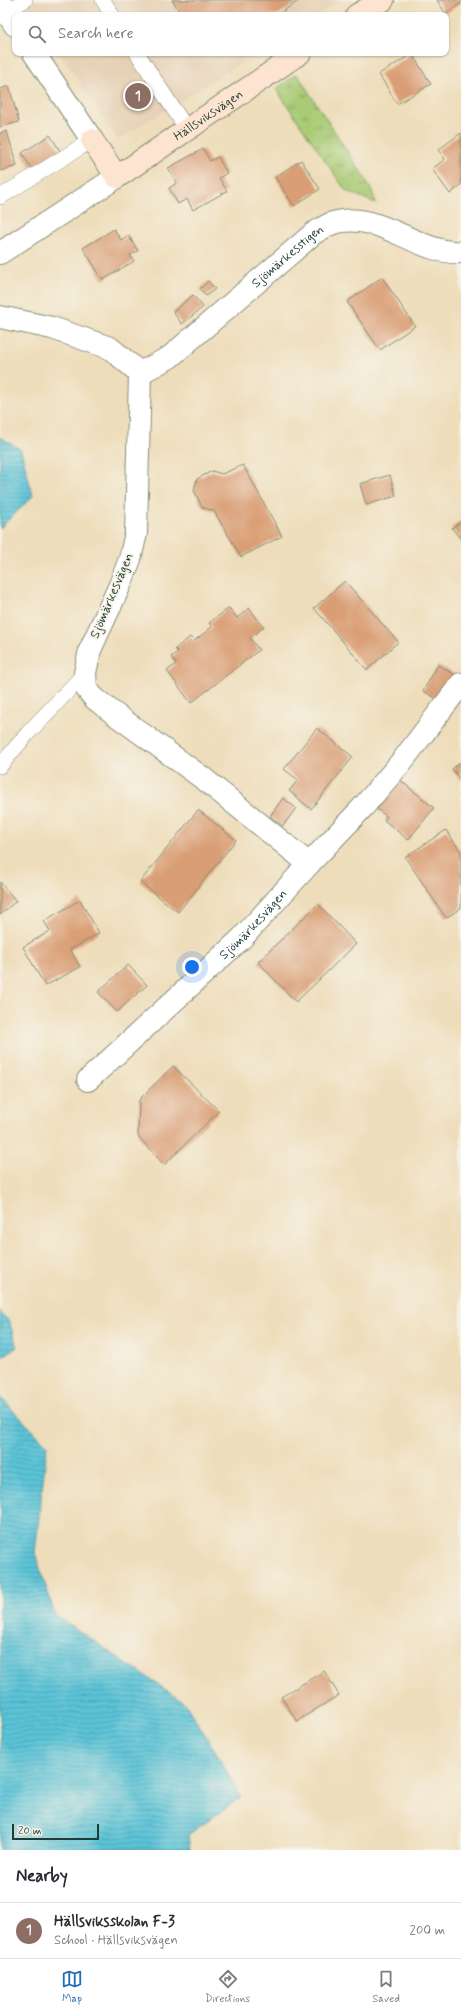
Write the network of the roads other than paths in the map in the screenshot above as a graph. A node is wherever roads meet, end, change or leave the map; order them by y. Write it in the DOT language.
graph roads {
  1 [pos="25,0"];
  2 [pos="102,0"];
  3 [pos="382,0"];
  4 [pos="110,12"];
  5 [pos="362,12"];
  6 [pos="7,13"];
  7 [pos="36,56"];
  8 [pos="139,56"];
  9 [pos="295,56"];
  10 [pos="186,128"];
  11 [pos="92,140"];
  12 [pos="117,177"];
  13 [pos="0,197"];
  14 [pos="461,252"];
  15 [pos="0,253"];
  16 [pos="0,317"];
  17 [pos="140,373"];
  18 [pos="85,673"];
  19 [pos="461,684"];
  20 [pos="0,766"];
  21 [pos="309,864"];
  22 [pos="88,1080"];
  1 -- 6 [label="lane"];
  2 -- 4 [label="lane"];
  3 -- 5 [label="street"];
  7 -- 11 [label="street"];
  8 -- 10 [label="lane"];
  9 -- 10 [label="street, Hällsviksvägen"];
  10 -- 12 [label="street, Hällsviksvägen"];
  11 -- 12 [label="street"];
  11 -- 13 [label="lane"];
  12 -- 15 [label="street, Hällsviksvägen"];
  14 -- 17 [label="street, Sjömärkesstigen"];
  16 -- 17 [label="street"];
  17 -- 18 [label="street, Sjömärkesvägen"];
  18 -- 20 [label="lane"];
  18 -- 21 [label="street, Sjömärkesvägen"];
  19 -- 21 [label="street, Sjömärkesvägen"];
  21 -- 22 [label="street, Sjömärkesvägen"];
}
